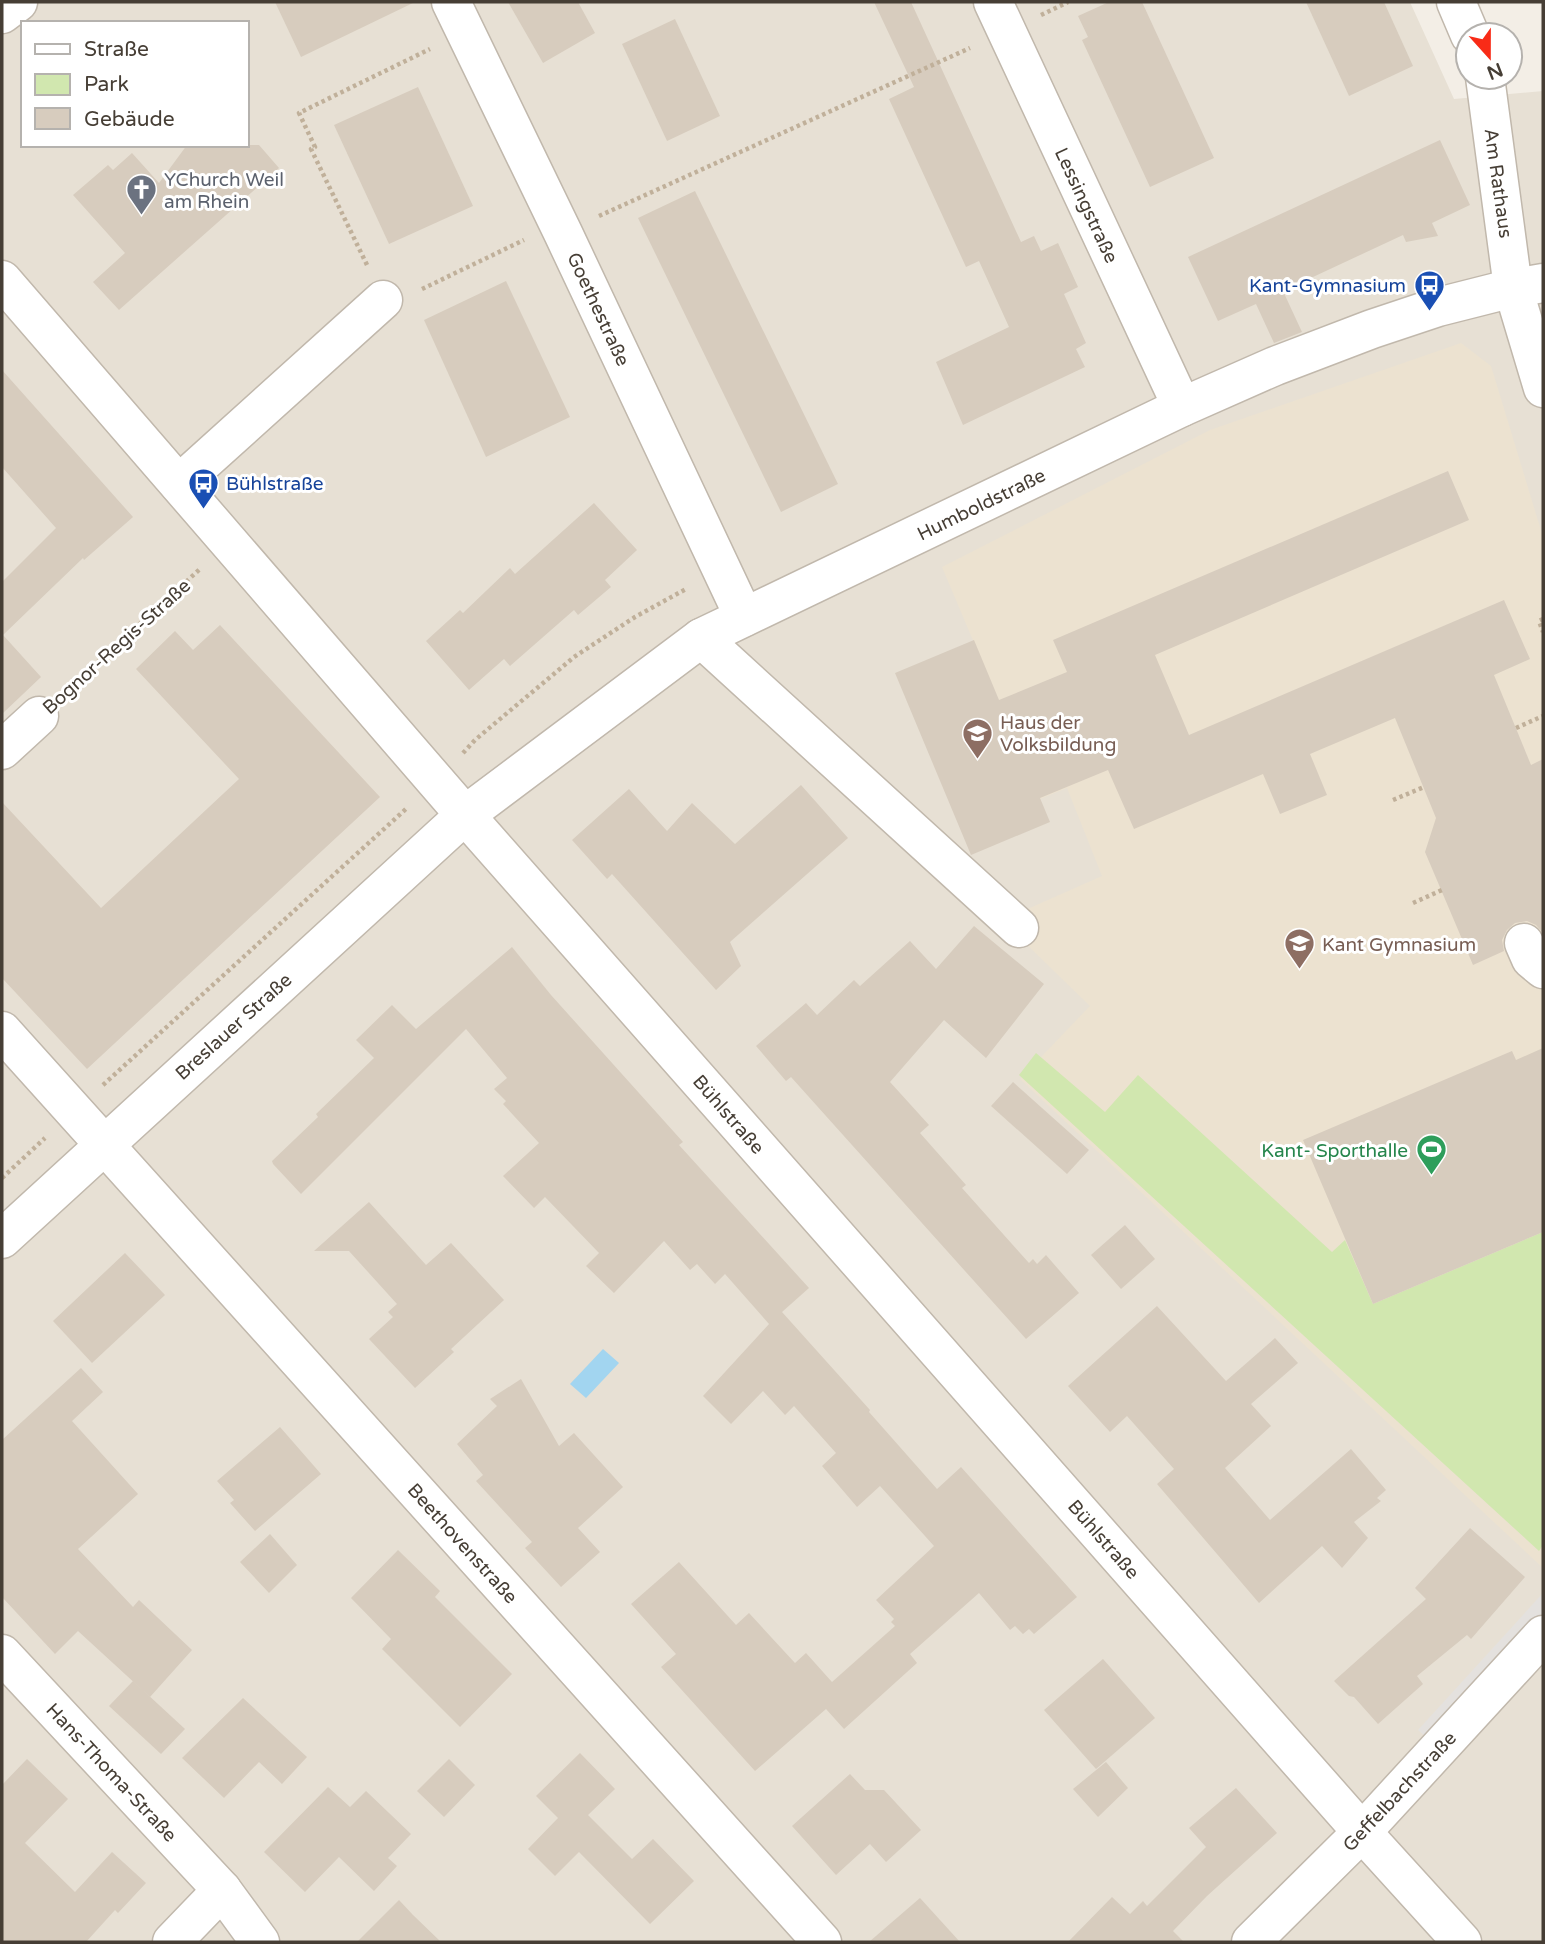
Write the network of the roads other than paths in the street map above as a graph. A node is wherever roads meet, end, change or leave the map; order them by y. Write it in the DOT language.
graph roads {
  1 [pos="18,2"];
  2 [pos="1456,2"];
  3 [pos="2,14"];
  4 [pos="1000,16"];
  5 [pos="458,17"];
  6 [pos="1464,21"];
  7 [pos="1488,91"];
  8 [pos="2,280"];
  9 [pos="1528,286"];
  10 [pos="383,300"];
  11 [pos="1543,388"];
  12 [pos="1182,407"];
  13 [pos="179,484"];
  14 [pos="744,617"];
  15 [pos="701,638"];
  16 [pos="39,716"];
  17 [pos="2,750"];
  18 [pos="465,815"];
  19 [pos="1019,928"];
  20 [pos="2,1031"];
  21 [pos="104,1143"];
  22 [pos="2,1238"];
  23 [pos="1543,1635"];
  24 [pos="2,1654"];
  25 [pos="1362,1832"];
  26 [pos="222,1890"];
  27 [pos="172,1942"];
  28 [pos="260,1942"];
  29 [pos="822,1942"];
  30 [pos="1251,1942"];
  31 [pos="1462,1942"];
  1 -- 3 [label="street"];
  2 -- 6 [label="street"];
  4 -- 12 [label="street, Lessingstraße"];
  5 -- 14 [label="street, Goethestraße"];
  7 -- 9 [label="street, Am Rathaus"];
  8 -- 13 [label="street, Bühlstraße"];
  9 -- 11 [label="street, Am Rathaus"];
  9 -- 12 [label="street, Humboldstraße"];
  10 -- 13 [label="street"];
  12 -- 14 [label="street, Humboldstraße"];
  13 -- 18 [label="street, Bühlstraße"];
  14 -- 15 [label="street, Humboldstraße"];
  15 -- 18 [label="street, Humboldstraße"];
  15 -- 19 [label="street"];
  16 -- 17 [label="street, Bognor-Regis-Straße"];
  18 -- 21 [label="street, Breslauer Straße"];
  18 -- 25 [label="street, Bühlstraße"];
  20 -- 21 [label="street"];
  21 -- 22 [label="street, Breslauer Straße"];
  21 -- 29 [label="street, Beethovenstraße"];
  23 -- 25 [label="street, Geffelbachstraße"];
  24 -- 26 [label="street, Hans-Thoma-Straße"];
  25 -- 30 [label="street, Geffelbachstraße"];
  25 -- 31 [label="street, Bühlstraße"];
  26 -- 27 [label="street"];
  26 -- 28 [label="street, Hans-Thoma-Straße"];
}
